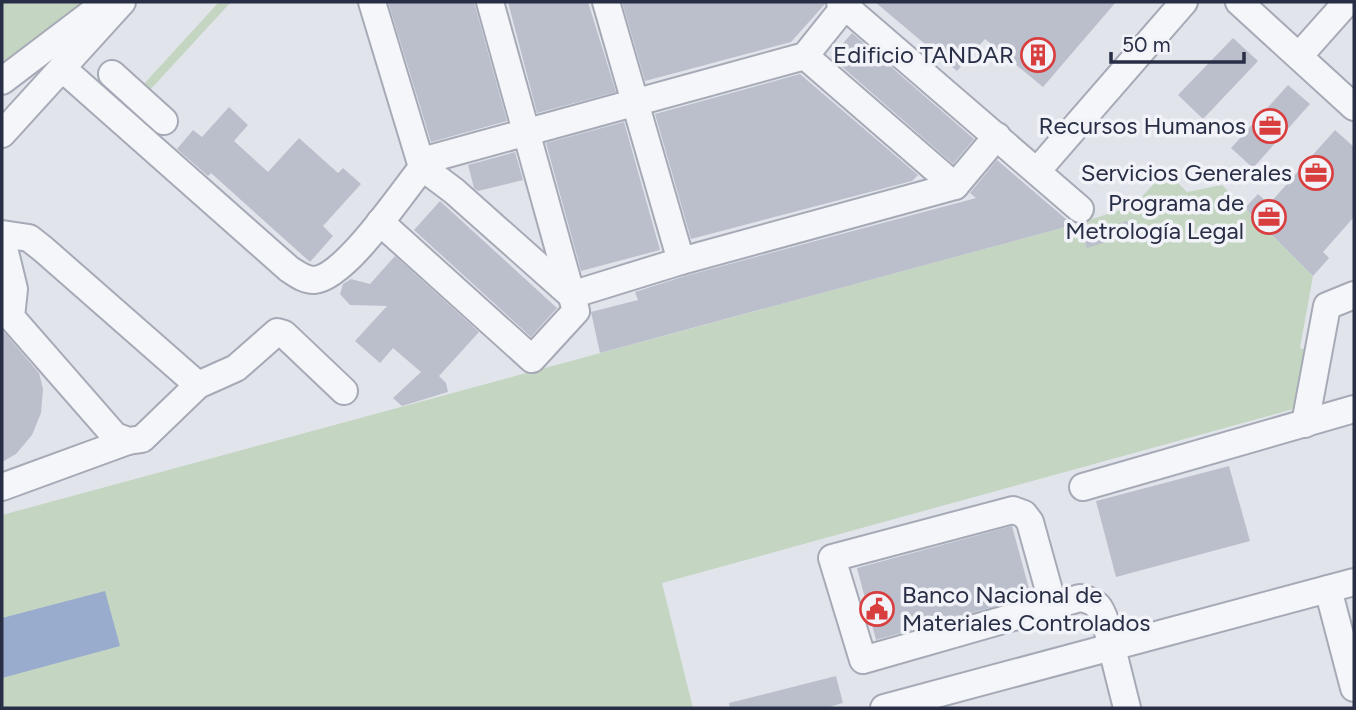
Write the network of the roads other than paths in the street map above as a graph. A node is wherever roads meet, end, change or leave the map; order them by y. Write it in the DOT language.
graph roads {
  1 [pos="107,2"];
  2 [pos="122,2"];
  3 [pos="372,2"];
  4 [pos="490,2"];
  5 [pos="606,2"];
  6 [pos="1184,2"];
  7 [pos="1239,2"];
  8 [pos="1347,2"];
  9 [pos="843,4"];
  10 [pos="804,56"];
  11 [pos="1299,56"];
  12 [pos="62,68"];
  13 [pos="112,74"];
  14 [pos="2,81"];
  15 [pos="138,97"];
  16 [pos="636,104"];
  17 [pos="1354,107"];
  18 [pos="119,118"];
  19 [pos="164,121"];
  20 [pos="526,133"];
  21 [pos="2,134"];
  22 [pos="997,136"];
  23 [pos="422,167"];
  24 [pos="1037,171"];
  25 [pos="955,186"];
  26 [pos="1080,209"];
  27 [pos="380,222"];
  28 [pos="2,234"];
  29 [pos="2,240"];
  30 [pos="681,261"];
  31 [pos="571,295"];
  32 [pos="1354,295"];
  33 [pos="198,385"];
  34 [pos="344,391"];
  35 [pos="1354,410"];
  36 [pos="1305,424"];
  37 [pos="128,441"];
  38 [pos="2,487"];
  39 [pos="1083,487"];
  40 [pos="1354,582"];
  41 [pos="1328,589"];
  42 [pos="1053,605"];
  43 [pos="1112,645"];
  44 [pos="1354,688"];
  45 [pos="893,707"];
  46 [pos="1127,708"];
  1 -- 14 [label="street"];
  2 -- 12 [label="street"];
  3 -- 23 [label="street"];
  4 -- 20 [label="street"];
  5 -- 16 [label="street"];
  6 -- 24 [label="street"];
  7 -- 11 [label="street"];
  8 -- 11 [label="street"];
  9 -- 10 [label="street"];
  9 -- 22 [label="street"];
  10 -- 16 [label="street"];
  10 -- 25 [label="street"];
  11 -- 17 [label="street"];
  12 -- 18 [label="street"];
  12 -- 21 [label="street"];
  13 -- 15 [label="street"];
  15 -- 18 [label="street"];
  15 -- 19 [label="street"];
  16 -- 20 [label="street"];
  16 -- 30 [label="street"];
  18 -- 27 [label="street"];
  20 -- 23 [label="street"];
  20 -- 31 [label="street"];
  22 -- 24 [label="street"];
  22 -- 25 [label="street"];
  23 -- 27 [label="street"];
  23 -- 31 [label="street"];
  24 -- 26 [label="street"];
  25 -- 30 [label="street"];
  27 -- 31 [label="street"];
  28 -- 33 [label="street"];
  29 -- 37 [label="street"];
  30 -- 31 [label="street"];
  32 -- 36 [label="street"];
  33 -- 34 [label="street"];
  33 -- 37 [label="street"];
  35 -- 36 [label="street"];
  36 -- 39 [label="street"];
  37 -- 38 [label="street"];
  40 -- 41 [label="street"];
  41 -- 43 [label="street"];
  41 -- 44 [label="street"];
  42 -- 42 [label="street"];
  42 -- 43 [label="street"];
  43 -- 45 [label="street"];
  43 -- 46 [label="street"];
}
